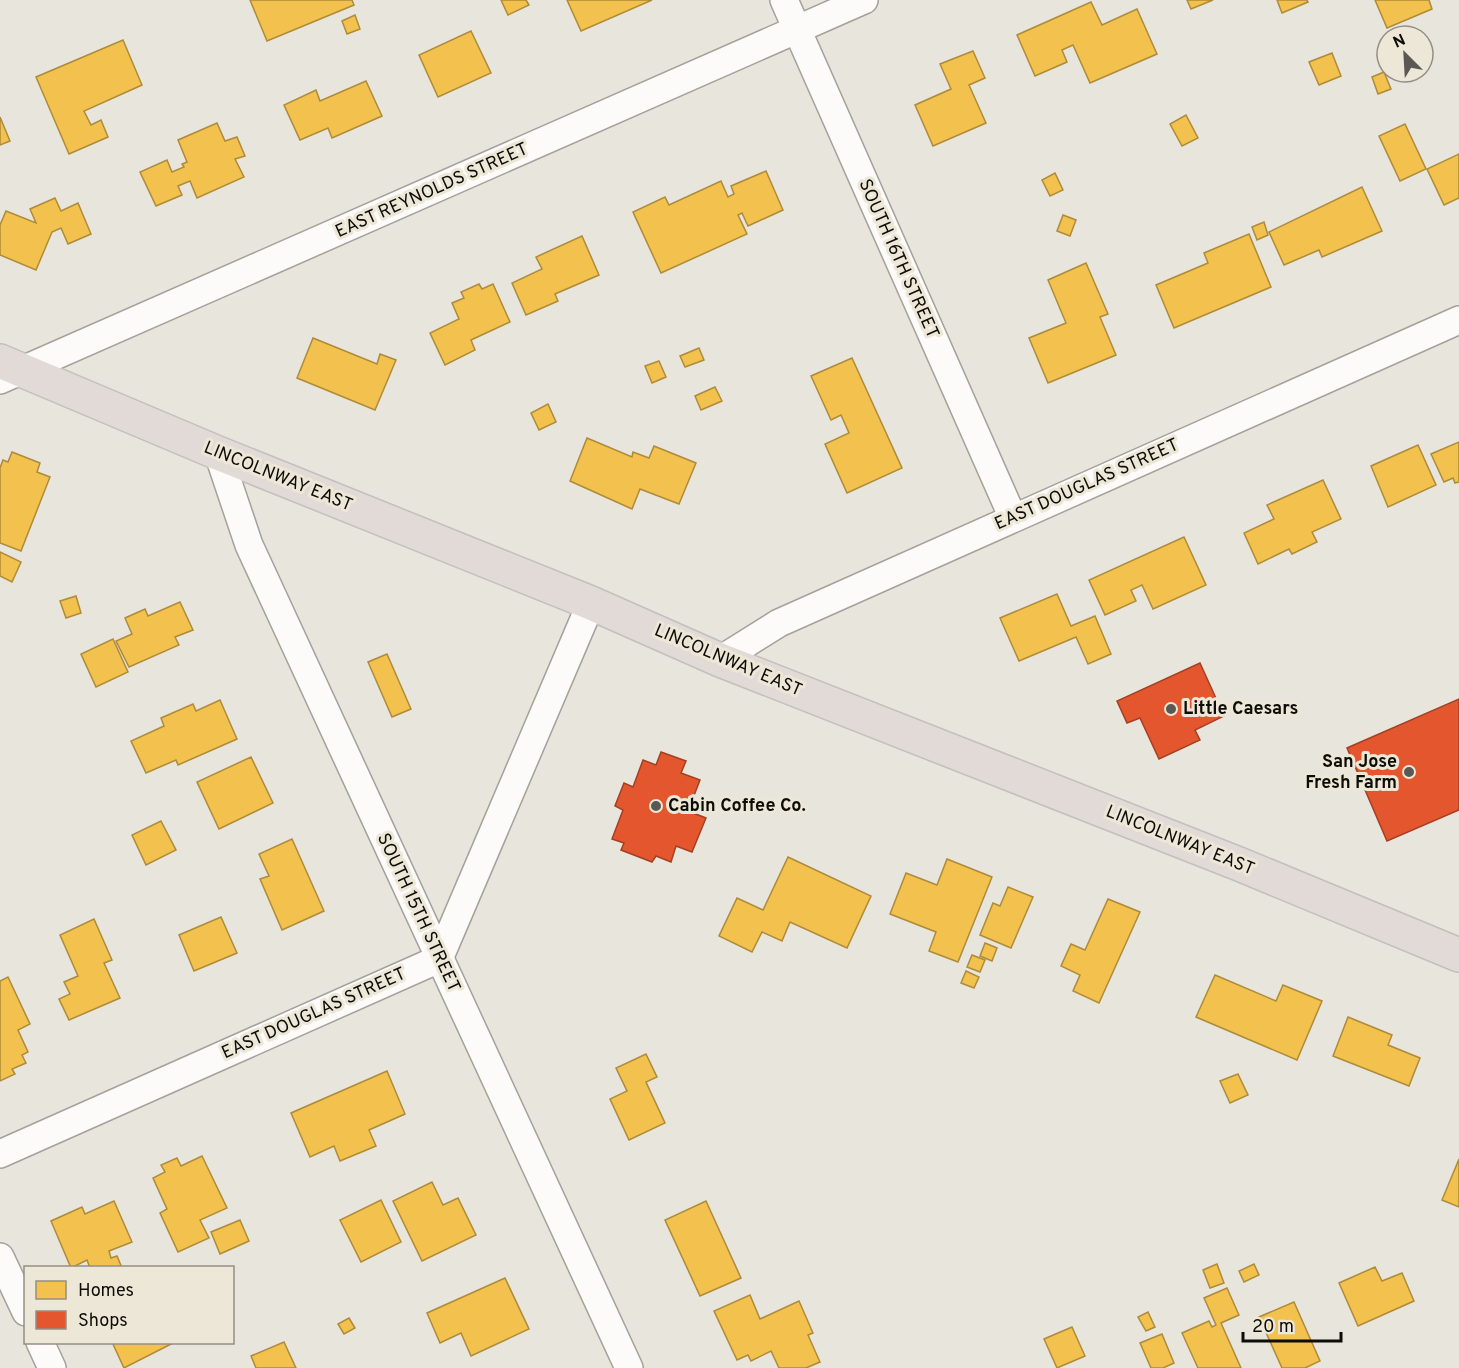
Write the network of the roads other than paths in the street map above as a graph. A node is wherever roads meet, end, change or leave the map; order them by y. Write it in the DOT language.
graph roads {
  1 [pos="784,0"];
  2 [pos="864,0"];
  3 [pos="797,30"];
  4 [pos="1459,320"];
  5 [pos="8,370"];
  6 [pos="218,453"];
  7 [pos="1013,518"];
  8 [pos="591,603"];
  9 [pos="720,660"];
  10 [pos="1459,955"];
  11 [pos="439,959"];
  12 [pos="0,1154"];
  13 [pos="0,1257"];
  14 [pos="24,1307"];
  15 [pos="41,1344"];
  16 [pos="52,1368"];
  17 [pos="629,1368"];
  1 -- 3 [label="street, SOUTH 16TH STREET"];
  2 -- 3 [label="street, EAST REYNOLDS STREET"];
  3 -- 5 [label="street, EAST REYNOLDS STREET"];
  3 -- 7 [label="street, SOUTH 16TH STREET"];
  4 -- 7 [label="street, EAST DOUGLAS STREET"];
  5 -- 6 [label="highway, LINCOLNWAY EAST"];
  6 -- 8 [label="highway, LINCOLNWAY EAST"];
  6 -- 11 [label="street, SOUTH 15TH STREET"];
  7 -- 9 [label="street, EAST DOUGLAS STREET"];
  8 -- 9 [label="highway, LINCOLNWAY EAST"];
  8 -- 11 [label="street"];
  9 -- 10 [label="highway, LINCOLNWAY EAST"];
  11 -- 12 [label="street, EAST DOUGLAS STREET"];
  11 -- 17 [label="street, SOUTH 15TH STREET"];
  13 -- 14 [label="street"];
  15 -- 16 [label="street"];
}
